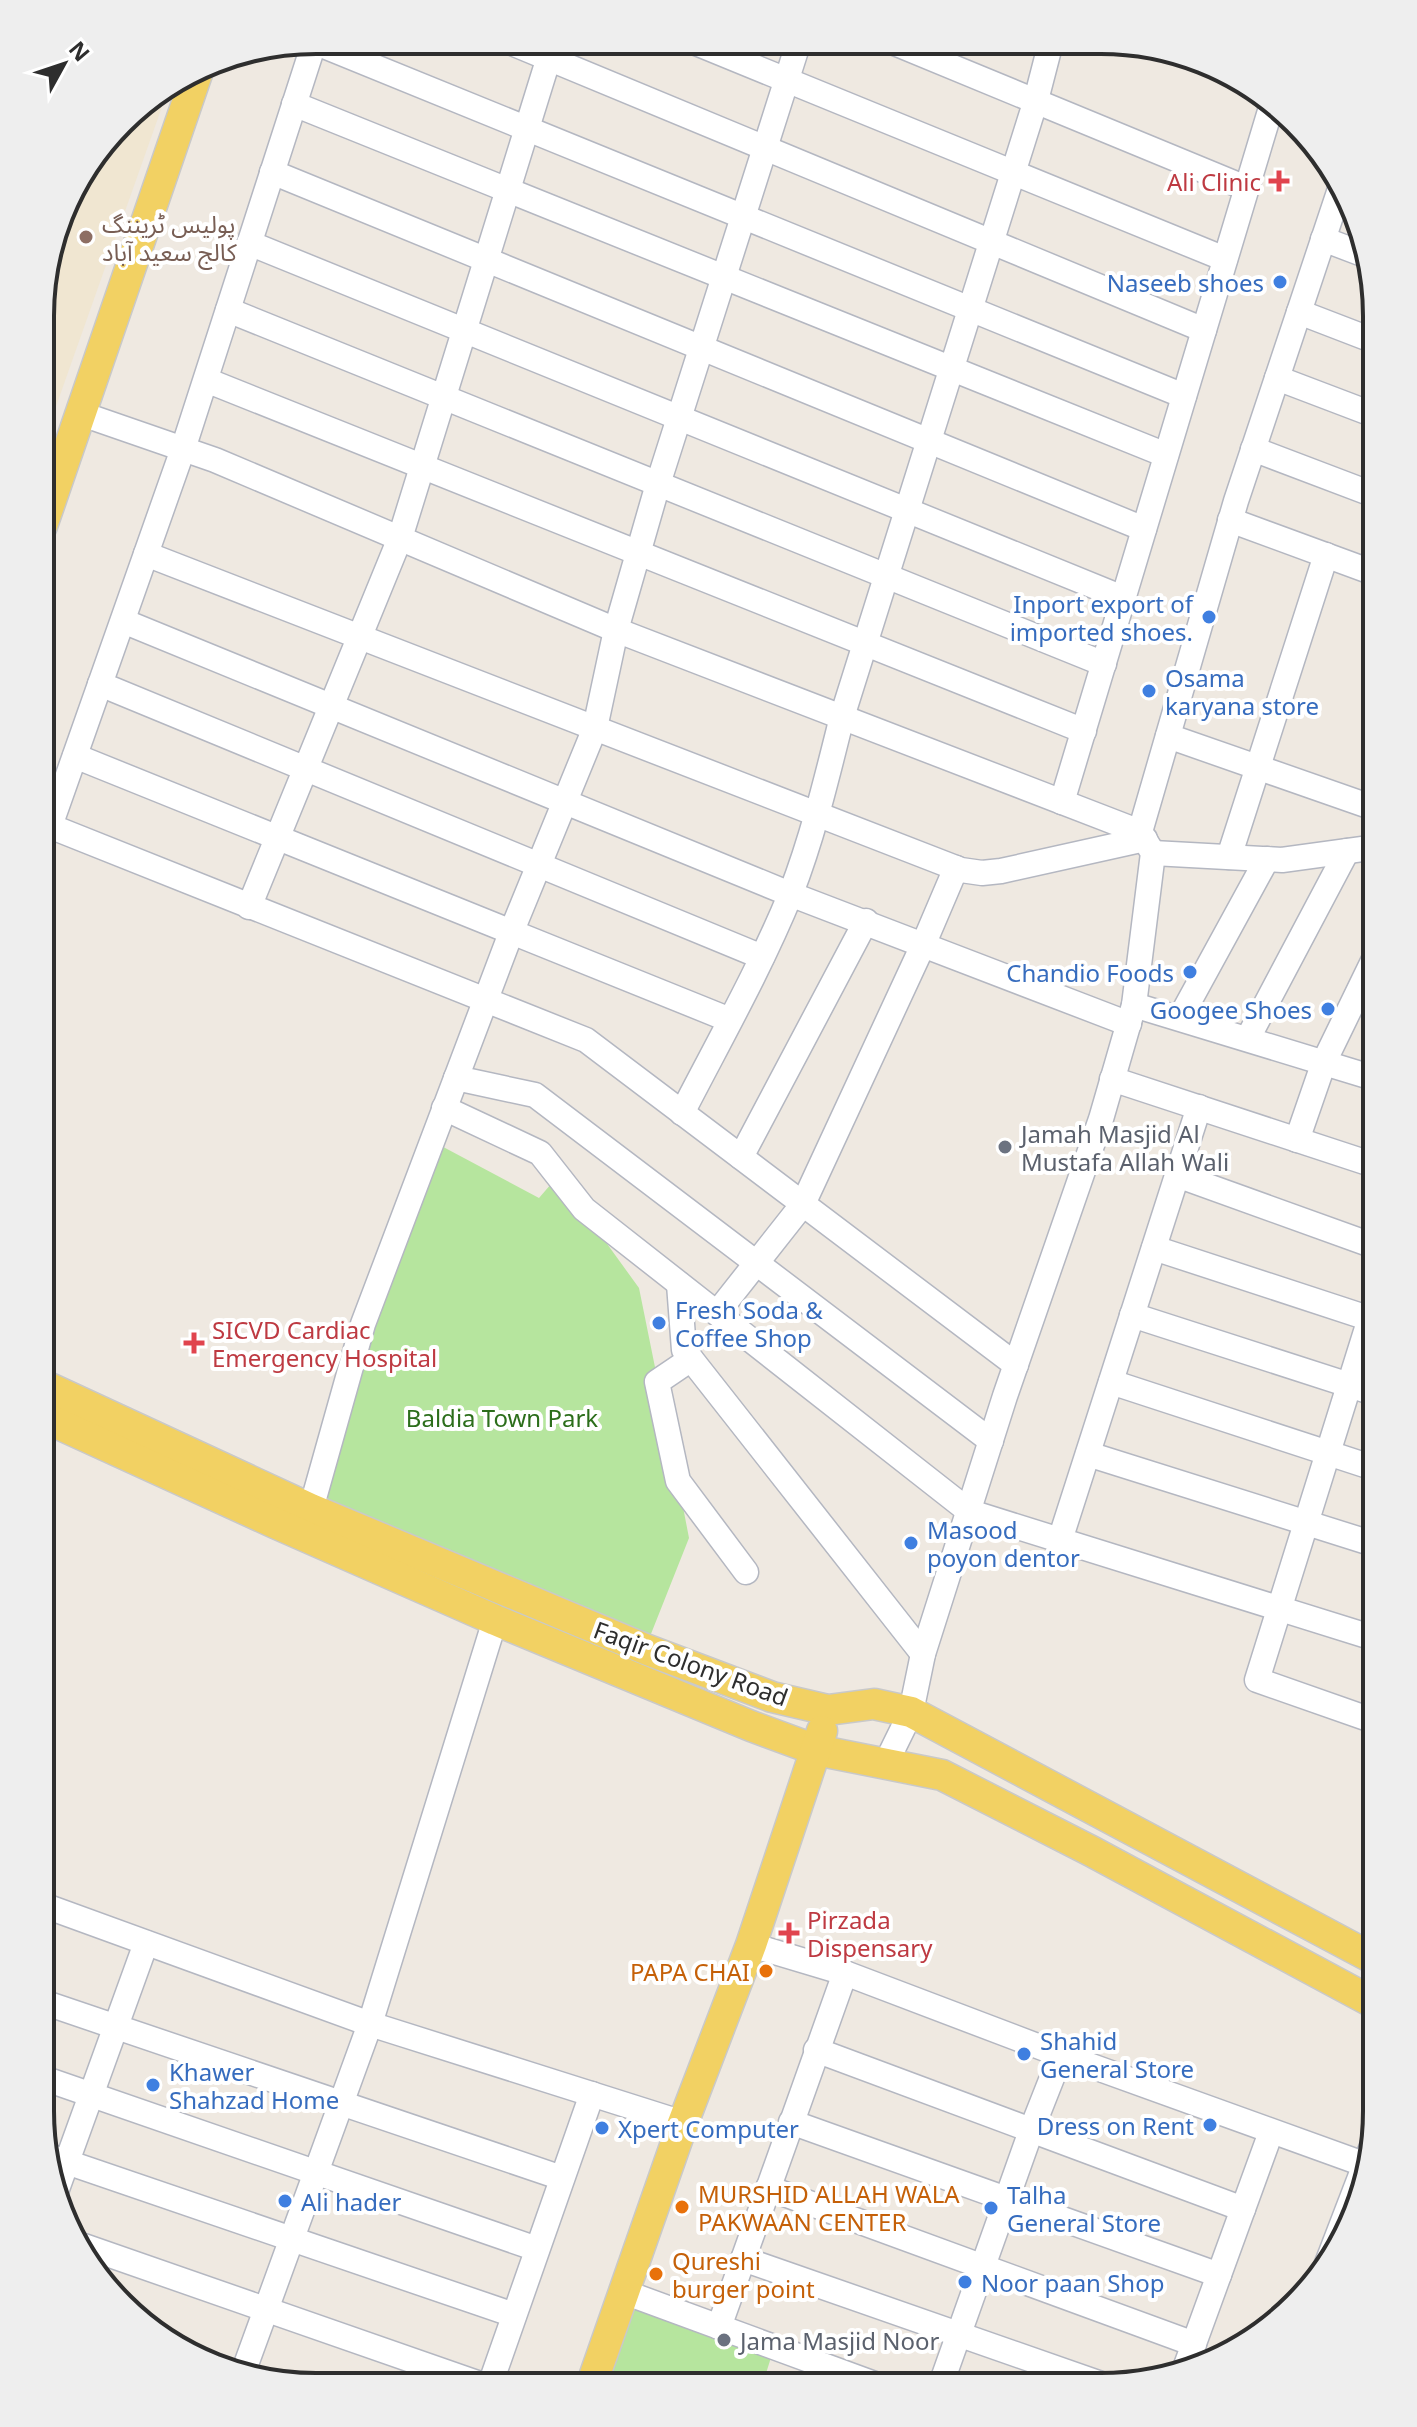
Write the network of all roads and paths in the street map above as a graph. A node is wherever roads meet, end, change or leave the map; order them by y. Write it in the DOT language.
graph roads {
  1 [pos="310,54"];
  2 [pos="345,54"];
  3 [pos="549,54"];
  4 [pos="562,54"];
  5 [pos="723,54"];
  6 [pos="795,54"];
  7 [pos="922,54"];
  8 [pos="1048,54"];
  9 [pos="787,80"];
  10 [pos="193,85"];
  11 [pos="1036,100"];
  12 [pos="294,104"];
  13 [pos="1269,115"];
  14 [pos="526,129"];
  15 [pos="765,148"];
  16 [pos="272,172"];
  17 [pos="1013,173"];
  18 [pos="1246,188"];
  19 [pos="508,190"];
  20 [pos="1336,201"];
  21 [pos="743,217"];
  22 [pos="1323,239"];
  23 [pos="991,242"];
  24 [pos="249,243"];
  25 [pos="1354,251"];
  26 [pos="486,259"];
  27 [pos="1225,259"];
  28 [pos="724,277"];
  29 [pos="970,309"];
  30 [pos="228,310"];
  31 [pos="1299,312"];
  32 [pos="464,330"];
  33 [pos="1204,330"];
  34 [pos="1363,337"];
  35 [pos="701,347"];
  36 [pos="952,369"];
  37 [pos="1277,378"];
  38 [pos="206,380"];
  39 [pos="1184,396"];
  40 [pos="443,397"];
  41 [pos="1363,411"];
  42 [pos="82,414"];
  43 [pos="679,417"];
  44 [pos="929,441"];
  45 [pos="183,449"];
  46 [pos="1253,449"];
  47 [pos="1166,455"];
  48 [pos="422,467"];
  49 [pos="658,484"];
  50 [pos="1363,491"];
  51 [pos="54,492"];
  52 [pos="907,510"];
  53 [pos="1230,520"];
  54 [pos="1144,529"];
  55 [pos="400,538"];
  56 [pos="638,553"];
  57 [pos="146,554"];
  58 [pos="1326,555"];
  59 [pos="1363,569"];
  60 [pos="886,576"];
  61 [pos="1123,598"];
  62 [pos="123,621"];
  63 [pos="616,630"];
  64 [pos="360,637"];
  65 [pos="865,644"];
  66 [pos="1104,664"];
  67 [pos="100,684"];
  68 [pos="331,706"];
  69 [pos="842,717"];
  70 [pos="595,728"];
  71 [pos="1084,731"];
  72 [pos="1168,736"];
  73 [pos="75,756"];
  74 [pos="1258,768"];
  75 [pos="306,769"];
  76 [pos="1062,802"];
  77 [pos="564,803"];
  78 [pos="1363,804"];
  79 [pos="54,805"];
  80 [pos="818,815"];
  81 [pos="54,827"];
  82 [pos="278,837"];
  83 [pos="1146,841"];
  84 [pos="1363,849"];
  85 [pos="1347,851"];
  86 [pos="1229,857"];
  87 [pos="1267,859"];
  88 [pos="538,865"];
  89 [pos="956,868"];
  90 [pos="790,894"];
  91 [pos="249,907"];
  92 [pos="866,921"];
  93 [pos="511,933"];
  94 [pos="924,943"];
  95 [pos="762,957"];
  96 [pos="1363,983"];
  97 [pos="484,1002"];
  98 [pos="1132,1015"];
  99 [pos="1180,1018"];
  100 [pos="730,1020"];
  101 [pos="1248,1038"];
  102 [pos="1324,1062"];
  103 [pos="1363,1074"];
  104 [pos="456,1078"];
  105 [pos="1112,1079"];
  106 [pos="1199,1107"];
  107 [pos="444,1108"];
  108 [pos="682,1113"];
  109 [pos="1297,1140"];
  110 [pos="741,1157"];
  111 [pos="1363,1161"];
  112 [pos="1177,1175"];
  113 [pos="803,1204"];
  114 [pos="1362,1242"];
  115 [pos="1154,1248"];
  116 [pos="757,1263"];
  117 [pos="679,1284"];
  118 [pos="1362,1309"];
  119 [pos="717,1313"];
  120 [pos="1132,1315"];
  121 [pos="1362,1344"];
  122 [pos="691,1359"];
  123 [pos="1016,1365"];
  124 [pos="1111,1382"];
  125 [pos="1348,1385"];
  126 [pos="1362,1389"];
  127 [pos="54,1391"];
  128 [pos="54,1421"];
  129 [pos="991,1441"];
  130 [pos="1327,1453"];
  131 [pos="1088,1454"];
  132 [pos="1362,1464"];
  133 [pos="970,1512"];
  134 [pos="305,1522"];
  135 [pos="1305,1522"];
  136 [pos="1060,1540"];
  137 [pos="1362,1540"];
  138 [pos="746,1572"];
  139 [pos="1278,1608"];
  140 [pos="495,1620"];
  141 [pos="1362,1634"];
  142 [pos="923,1654"];
  143 [pos="828,1710"];
  144 [pos="911,1712"];
  145 [pos="1362,1717"];
  146 [pos="816,1750"];
  147 [pos="885,1765"];
  148 [pos="54,1909"];
  149 [pos="146,1943"];
  150 [pos="751,1945"];
  151 [pos="1362,1953"];
  152 [pos="845,1973"];
  153 [pos="1362,1997"];
  154 [pos="54,2006"];
  155 [pos="370,2024"];
  156 [pos="116,2026"];
  157 [pos="816,2050"];
  158 [pos="1061,2055"];
  159 [pos="54,2082"];
  160 [pos="592,2094"];
  161 [pos="91,2095"];
  162 [pos="341,2103"];
  163 [pos="791,2122"];
  164 [pos="683,2123"];
  165 [pos="1031,2131"];
  166 [pos="1271,2132"];
  167 [pos="59,2158"];
  168 [pos="58,2159"];
  169 [pos="1358,2162"];
  170 [pos="316,2173"];
  171 [pos="562,2178"];
  172 [pos="768,2188"];
  173 [pos="1007,2199"];
  174 [pos="1243,2209"];
  175 [pos="291,2239"];
  176 [pos="94,2249"];
  177 [pos="537,2249"];
  178 [pos="743,2259"];
  179 [pos="983,2267"];
  180 [pos="1219,2275"];
  181 [pos="624,2292"];
  182 [pos="266,2310"];
  183 [pos="514,2315"];
  184 [pos="719,2327"];
  185 [pos="959,2334"];
  186 [pos="1194,2344"];
  187 [pos="1189,2358"];
  188 [pos="246,2363"];
  189 [pos="448,2373"];
  190 [pos="494,2373"];
  191 [pos="596,2373"];
  192 [pos="845,2373"];
  193 [pos="945,2373"];
  194 [pos="1070,2373"];
  1 -- 12 [label="street"];
  2 -- 14 [label="street"];
  3 -- 14 [label="street"];
  4 -- 15 [label="street"];
  5 -- 9 [label="street"];
  6 -- 9 [label="street"];
  7 -- 11 [label="street"];
  8 -- 11 [label="street"];
  9 -- 15 [label="street"];
  9 -- 17 [label="street"];
  10 -- 42 [label="main road"];
  11 -- 17 [label="street"];
  11 -- 18 [label="street"];
  12 -- 16 [label="street"];
  12 -- 19 [label="street"];
  13 -- 18 [label="street"];
  14 -- 19 [label="street"];
  14 -- 21 [label="street"];
  15 -- 21 [label="street"];
  15 -- 23 [label="street"];
  16 -- 24 [label="street"];
  16 -- 26 [label="street"];
  17 -- 23 [label="street"];
  17 -- 27 [label="street"];
  18 -- 27 [label="street"];
  19 -- 26 [label="street"];
  19 -- 28 [label="street"];
  20 -- 22 [label="street"];
  21 -- 28 [label="street"];
  21 -- 29 [label="street"];
  22 -- 25 [label="street"];
  22 -- 31 [label="street"];
  23 -- 29 [label="street"];
  23 -- 33 [label="street"];
  24 -- 30 [label="street"];
  24 -- 32 [label="street"];
  26 -- 32 [label="street"];
  26 -- 35 [label="street"];
  27 -- 33 [label="street"];
  28 -- 35 [label="street"];
  28 -- 36 [label="street"];
  29 -- 36 [label="street"];
  29 -- 39 [label="street"];
  30 -- 38 [label="street"];
  30 -- 40 [label="street"];
  31 -- 34 [label="street"];
  31 -- 37 [label="street"];
  32 -- 40 [label="street"];
  32 -- 43 [label="street"];
  33 -- 39 [label="street"];
  35 -- 43 [label="street"];
  35 -- 44 [label="street"];
  36 -- 44 [label="street"];
  36 -- 47 [label="street"];
  37 -- 41 [label="street"];
  37 -- 46 [label="street"];
  38 -- 45 [label="street"];
  38 -- 48 [label="street"];
  39 -- 47 [label="street"];
  40 -- 48 [label="street"];
  40 -- 49 [label="street"];
  42 -- 45 [label="street"];
  42 -- 51 [label="main road"];
  43 -- 49 [label="street"];
  43 -- 52 [label="street"];
  44 -- 52 [label="street"];
  44 -- 54 [label="street"];
  45 -- 55 [label="street"];
  45 -- 57 [label="street"];
  46 -- 50 [label="street"];
  46 -- 53 [label="street"];
  47 -- 54 [label="street"];
  48 -- 55 [label="street"];
  48 -- 56 [label="street"];
  49 -- 56 [label="street"];
  49 -- 60 [label="street"];
  52 -- 60 [label="street"];
  52 -- 61 [label="street"];
  53 -- 58 [label="street"];
  53 -- 72 [label="street"];
  54 -- 61 [label="street"];
  55 -- 63 [label="street"];
  55 -- 64 [label="street"];
  56 -- 63 [label="street"];
  56 -- 65 [label="street"];
  57 -- 62 [label="street"];
  57 -- 64 [label="street"];
  58 -- 59 [label="street"];
  58 -- 74 [label="street"];
  60 -- 65 [label="street"];
  60 -- 66 [label="street"];
  61 -- 66 [label="street"];
  62 -- 67 [label="street"];
  62 -- 68 [label="street"];
  63 -- 69 [label="street"];
  63 -- 70 [label="street"];
  64 -- 68 [label="street"];
  64 -- 70 [label="street"];
  65 -- 69 [label="street"];
  65 -- 71 [label="street"];
  66 -- 71 [label="street"];
  67 -- 73 [label="street"];
  67 -- 75 [label="street"];
  68 -- 75 [label="street"];
  68 -- 77 [label="street"];
  69 -- 76 [label="street"];
  69 -- 80 [label="street"];
  70 -- 77 [label="street"];
  70 -- 80 [label="street"];
  71 -- 76 [label="street"];
  72 -- 74 [label="street"];
  72 -- 83 [label="street"];
  73 -- 79 [label="street"];
  73 -- 82 [label="street"];
  74 -- 78 [label="street"];
  74 -- 86 [label="street"];
  75 -- 82 [label="street"];
  75 -- 88 [label="street"];
  76 -- 83 [label="street"];
  77 -- 88 [label="street"];
  77 -- 90 [label="street"];
  80 -- 89 [label="street"];
  80 -- 90 [label="street"];
  81 -- 91 [label="street"];
  82 -- 91 [label="street"];
  82 -- 93 [label="street"];
  83 -- 86 [label="street"];
  83 -- 89 [label="street"];
  83 -- 98 [label="street"];
  84 -- 85 [label="street"];
  85 -- 87 [label="street"];
  85 -- 101 [label="street"];
  86 -- 87 [label="street"];
  87 -- 99 [label="street"];
  88 -- 93 [label="street"];
  88 -- 95 [label="street"];
  89 -- 94 [label="street"];
  90 -- 92 [label="street"];
  90 -- 95 [label="street"];
  91 -- 97 [label="street"];
  92 -- 94 [label="street"];
  92 -- 110 [label="street"];
  93 -- 97 [label="street"];
  93 -- 100 [label="street"];
  94 -- 98 [label="street"];
  94 -- 113 [label="street"];
  95 -- 100 [label="street"];
  96 -- 102 [label="street"];
  97 -- 104 [label="street"];
  97 -- 108 [label="street"];
  98 -- 99 [label="street"];
  98 -- 105 [label="street"];
  99 -- 101 [label="street"];
  100 -- 108 [label="street"];
  101 -- 102 [label="street"];
  102 -- 103 [label="street"];
  102 -- 109 [label="street"];
  104 -- 107 [label="street"];
  104 -- 116 [label="street"];
  105 -- 106 [label="street"];
  105 -- 123 [label="street"];
  106 -- 109 [label="street"];
  106 -- 112 [label="street"];
  107 -- 117 [label="street"];
  107 -- 134 [label="street"];
  108 -- 110 [label="street"];
  109 -- 111 [label="street"];
  110 -- 113 [label="street"];
  112 -- 114 [label="street"];
  112 -- 115 [label="street"];
  113 -- 116 [label="street"];
  113 -- 123 [label="street"];
  115 -- 118 [label="street"];
  115 -- 120 [label="street"];
  116 -- 119 [label="street"];
  116 -- 129 [label="street"];
  117 -- 119 [label="street"];
  117 -- 122 [label="street"];
  119 -- 133 [label="street"];
  120 -- 124 [label="street"];
  120 -- 125 [label="street"];
  121 -- 125 [label="street"];
  122 -- 138 [label="street"];
  122 -- 142 [label="street"];
  123 -- 129 [label="street"];
  124 -- 130 [label="street"];
  124 -- 131 [label="street"];
  125 -- 126 [label="street"];
  125 -- 130 [label="street"];
  127 -- 134 [label="main road, Faqir Colony Road"];
  128 -- 134 [label="main road, Faqir Colony Road"];
  129 -- 133 [label="street"];
  130 -- 132 [label="street"];
  130 -- 135 [label="street"];
  131 -- 135 [label="street"];
  131 -- 136 [label="street"];
  133 -- 136 [label="street"];
  133 -- 142 [label="street"];
  134 -- 140 [label="main road, Faqir Colony Road"];
  134 -- 143 [label="main road, Faqir Colony Road"];
  135 -- 137 [label="street"];
  135 -- 139 [label="street"];
  136 -- 139 [label="street"];
  139 -- 141 [label="street"];
  139 -- 145 [label="street"];
  140 -- 146 [label="main road, Faqir Colony Road"];
  140 -- 155 [label="street"];
  142 -- 144 [label="street"];
  143 -- 144 [label="main road, Faqir Colony Road"];
  143 -- 146 [label="main road"];
  144 -- 147 [label="street"];
  144 -- 151 [label="main road, Faqir Colony Road"];
  146 -- 147 [label="main road, Faqir Colony Road"];
  146 -- 150 [label="main road"];
  147 -- 153 [label="main road, Faqir Colony Road"];
  148 -- 149 [label="street"];
  149 -- 155 [label="street"];
  149 -- 156 [label="street"];
  150 -- 152 [label="street"];
  150 -- 164 [label="main road"];
  152 -- 157 [label="street"];
  152 -- 158 [label="street"];
  154 -- 156 [label="street"];
  155 -- 160 [label="street"];
  155 -- 162 [label="street"];
  156 -- 161 [label="street"];
  156 -- 162 [label="street"];
  157 -- 163 [label="street"];
  157 -- 165 [label="street"];
  158 -- 165 [label="street"];
  158 -- 166 [label="street"];
  159 -- 161 [label="street"];
  160 -- 164 [label="street"];
  160 -- 171 [label="street"];
  161 -- 167 [label="street"];
  161 -- 170 [label="street"];
  162 -- 170 [label="street"];
  162 -- 171 [label="street"];
  163 -- 172 [label="street"];
  163 -- 173 [label="street"];
  164 -- 181 [label="main road"];
  165 -- 173 [label="street"];
  165 -- 174 [label="street"];
  166 -- 169 [label="street"];
  166 -- 174 [label="street"];
  168 -- 175 [label="street"];
  170 -- 175 [label="street"];
  170 -- 177 [label="street"];
  171 -- 177 [label="street"];
  172 -- 178 [label="street"];
  172 -- 179 [label="street"];
  173 -- 179 [label="street"];
  173 -- 180 [label="street"];
  174 -- 180 [label="street"];
  175 -- 182 [label="street"];
  175 -- 183 [label="street"];
  176 -- 182 [label="street"];
  177 -- 183 [label="street"];
  178 -- 184 [label="street"];
  178 -- 185 [label="street"];
  179 -- 185 [label="street"];
  179 -- 186 [label="street"];
  180 -- 186 [label="street"];
  181 -- 184 [label="street"];
  181 -- 191 [label="main road"];
  182 -- 188 [label="street"];
  182 -- 189 [label="street"];
  183 -- 190 [label="street"];
  184 -- 192 [label="street"];
  185 -- 193 [label="street"];
  185 -- 194 [label="street"];
  186 -- 187 [label="street"];
}
